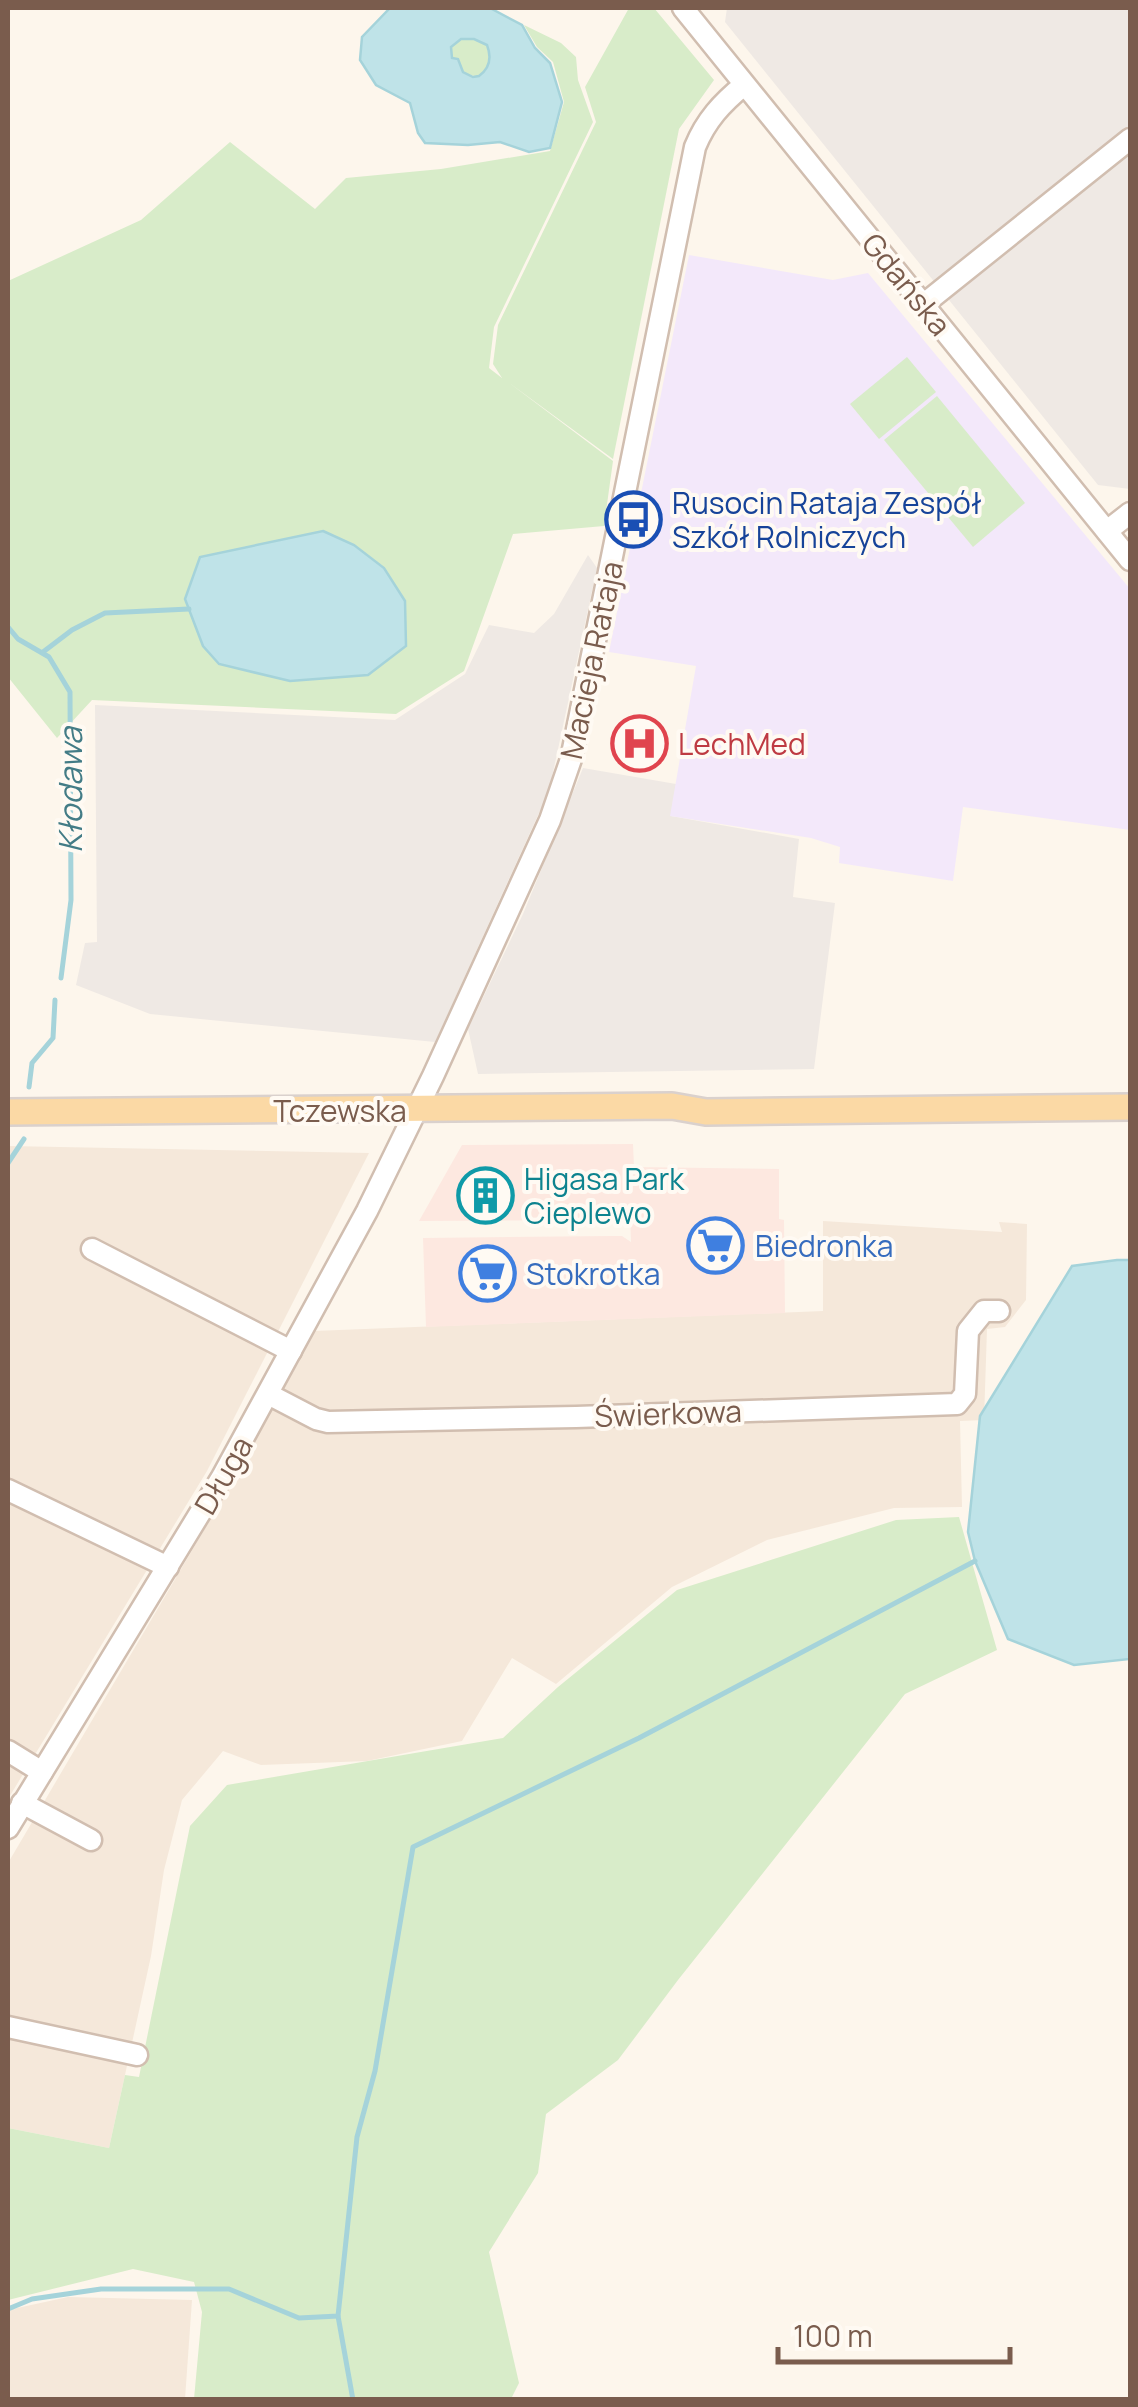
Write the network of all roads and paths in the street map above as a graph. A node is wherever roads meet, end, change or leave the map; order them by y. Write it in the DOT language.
graph roads {
  1 [pos="682,8"];
  2 [pos="744,86"];
  3 [pos="1130,139"];
  4 [pos="924,304"];
  5 [pos="1130,513"];
  6 [pos="1107,531"];
  7 [pos="1130,560"];
  8 [pos="1130,1091"];
  9 [pos="672,1106"];
  10 [pos="1130,1107"];
  11 [pos="417,1110"];
  12 [pos="8,1112"];
  13 [pos="92,1249"];
  14 [pos="999,1311"];
  15 [pos="290,1351"];
  16 [pos="268,1394"];
  17 [pos="8,1490"];
  18 [pos="168,1567"];
  19 [pos="8,1751"];
  20 [pos="42,1772"];
  21 [pos="22,1803"];
  22 [pos="8,1828"];
  23 [pos="90,1840"];
  24 [pos="8,2028"];
  25 [pos="137,2054"];
  1 -- 2 [label="street, Gdańska"];
  2 -- 4 [label="street, Gdańska"];
  2 -- 11 [label="street, Macieja Rataja"];
  3 -- 4 [label="street"];
  4 -- 6 [label="street, Gdańska"];
  5 -- 6 [label="street"];
  6 -- 7 [label="street, Gdańska"];
  8 -- 9 [label="main road, Tczewska"];
  9 -- 10 [label="main road, Tczewska"];
  9 -- 11 [label="main road, Tczewska"];
  11 -- 12 [label="main road, Tczewska"];
  11 -- 15 [label="street, Długa"];
  13 -- 15 [label="street"];
  14 -- 16 [label="street, Świerkowa"];
  15 -- 16 [label="street, Długa"];
  16 -- 18 [label="street, Długa"];
  17 -- 18 [label="street"];
  18 -- 20 [label="street, Długa"];
  19 -- 20 [label="street"];
  20 -- 21 [label="street, Długa"];
  21 -- 22 [label="street, Długa"];
  21 -- 23 [label="street"];
  24 -- 25 [label="street"];
}
